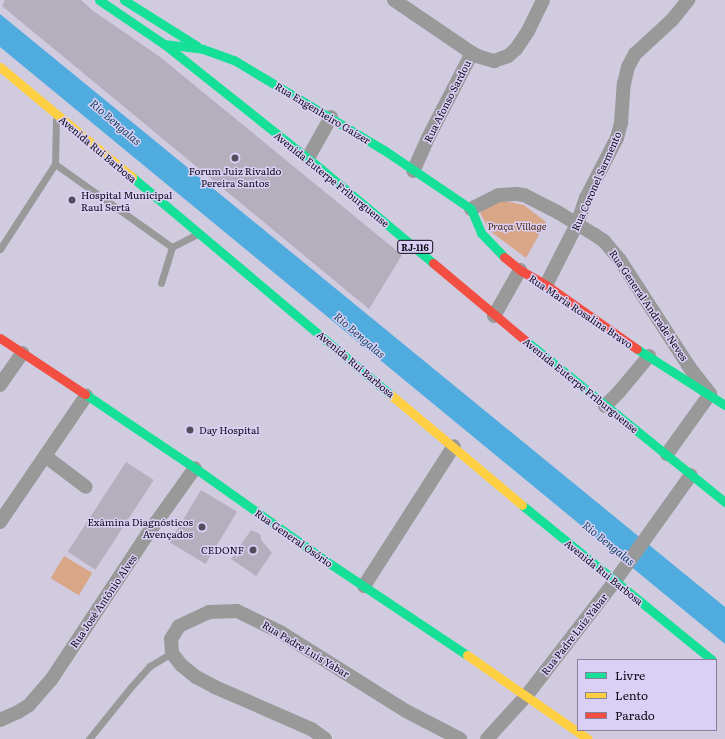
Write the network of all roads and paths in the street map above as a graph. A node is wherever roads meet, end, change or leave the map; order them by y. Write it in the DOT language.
graph roads {
  1 [pos="99,0"];
  2 [pos="124,0"];
  3 [pos="394,0"];
  4 [pos="543,0"];
  5 [pos="688,0"];
  6 [pos="164,44"];
  7 [pos="203,49"];
  8 [pos="472,53"];
  9 [pos="1,69"];
  10 [pos="57,114"];
  11 [pos="331,117"];
  12 [pos="308,158"];
  13 [pos="55,164"];
  14 [pos="413,170"];
  15 [pos="471,209"];
  16 [pos="577,224"];
  17 [pos="199,233"];
  18 [pos="172,247"];
  19 [pos="0,249"];
  20 [pos="520,270"];
  21 [pos="161,283"];
  22 [pos="546,285"];
  23 [pos="494,316"];
  24 [pos="0,338"];
  25 [pos="22,353"];
  26 [pos="648,356"];
  27 [pos="0,385"];
  28 [pos="710,394"];
  29 [pos="86,396"];
  30 [pos="725,405"];
  31 [pos="604,406"];
  32 [pos="454,446"];
  33 [pos="667,454"];
  34 [pos="45,456"];
  35 [pos="195,468"];
  36 [pos="691,476"];
  37 [pos="86,487"];
  38 [pos="725,502"];
  39 [pos="0,522"];
  40 [pos="615,582"];
  41 [pos="364,586"];
  42 [pos="172,653"];
  43 [pos="711,659"];
  44 [pos="527,695"];
  45 [pos="0,720"];
  46 [pos="89,739"];
  47 [pos="325,739"];
  48 [pos="460,739"];
  49 [pos="487,739"];
  50 [pos="588,739"];
  1 -- 6 [label="main road, Avenida Euterpe Friburguense / RJ-116"];
  2 -- 7 [label="main road"];
  3 -- 8 [label="street, Rua Afonso Sardou"];
  4 -- 8 [label="street"];
  5 -- 16 [label="street, Rua Coronel Sarmento"];
  6 -- 7 [label="main road, Rua Engenheiro Gaizer"];
  6 -- 12 [label="main road, Avenida Euterpe Friburguense / RJ-116"];
  7 -- 11 [label="main road, Rua Engenheiro Gaizer"];
  8 -- 14 [label="street, Rua Afonso Sardou"];
  9 -- 10 [label="main road, Avenida Rui Barbosa"];
  10 -- 13 [label="lane"];
  10 -- 17 [label="main road, Avenida Rui Barbosa"];
  11 -- 12 [label="street"];
  11 -- 14 [label="main road, Rua Engenheiro Gaizer"];
  12 -- 23 [label="main road, Avenida Euterpe Friburguense / RJ-116"];
  13 -- 18 [label="lane"];
  13 -- 19 [label="lane"];
  14 -- 15 [label="main road, Rua Engenheiro Gaizer"];
  15 -- 16 [label="street, Rua General Andrade Neves"];
  15 -- 20 [label="main road, Rua Maria Rosalina Bravo"];
  16 -- 22 [label="street, Rua Coronel Sarmento"];
  16 -- 28 [label="street, Rua General Andrade Neves"];
  17 -- 18 [label="lane"];
  17 -- 32 [label="main road, Avenida Rui Barbosa"];
  18 -- 21 [label="lane"];
  20 -- 22 [label="main road, Rua Maria Rosalina Bravo"];
  20 -- 23 [label="street"];
  22 -- 26 [label="main road, Rua Maria Rosalina Bravo"];
  23 -- 31 [label="main road, Avenida Euterpe Friburguense / RJ-116"];
  24 -- 25 [label="main road, Rua General Osório"];
  25 -- 27 [label="street"];
  25 -- 29 [label="main road, Rua General Osório"];
  26 -- 28 [label="main road, Rua Maria Rosalina Bravo"];
  26 -- 31 [label="street"];
  28 -- 30 [label="main road, Rua Maria Rosalina Bravo"];
  28 -- 33 [label="street"];
  29 -- 34 [label="street"];
  29 -- 35 [label="main road, Rua General Osório"];
  31 -- 33 [label="main road, Avenida Euterpe Friburguense / RJ-116"];
  32 -- 40 [label="main road, Avenida Rui Barbosa"];
  32 -- 41 [label="street"];
  33 -- 36 [label="main road, Avenida Euterpe Friburguense / RJ-116"];
  34 -- 37 [label="street"];
  34 -- 39 [label="street"];
  35 -- 41 [label="main road, Rua General Osório"];
  35 -- 45 [label="street, Rua José Antônio Alves"];
  36 -- 38 [label="main road, Avenida Euterpe Friburguense / RJ-116"];
  36 -- 40 [label="street, Rua Padre Luiz Yabar"];
  40 -- 43 [label="main road, Avenida Rui Barbosa"];
  40 -- 44 [label="street, Rua Padre Luiz Yabar"];
  41 -- 44 [label="main road, Rua General Osório"];
  42 -- 46 [label="lane"];
  42 -- 47 [label="street"];
  42 -- 48 [label="street, Rua Padre Luís Yabar"];
  44 -- 49 [label="street"];
  44 -- 50 [label="main road, Rua General Osório"];
}
